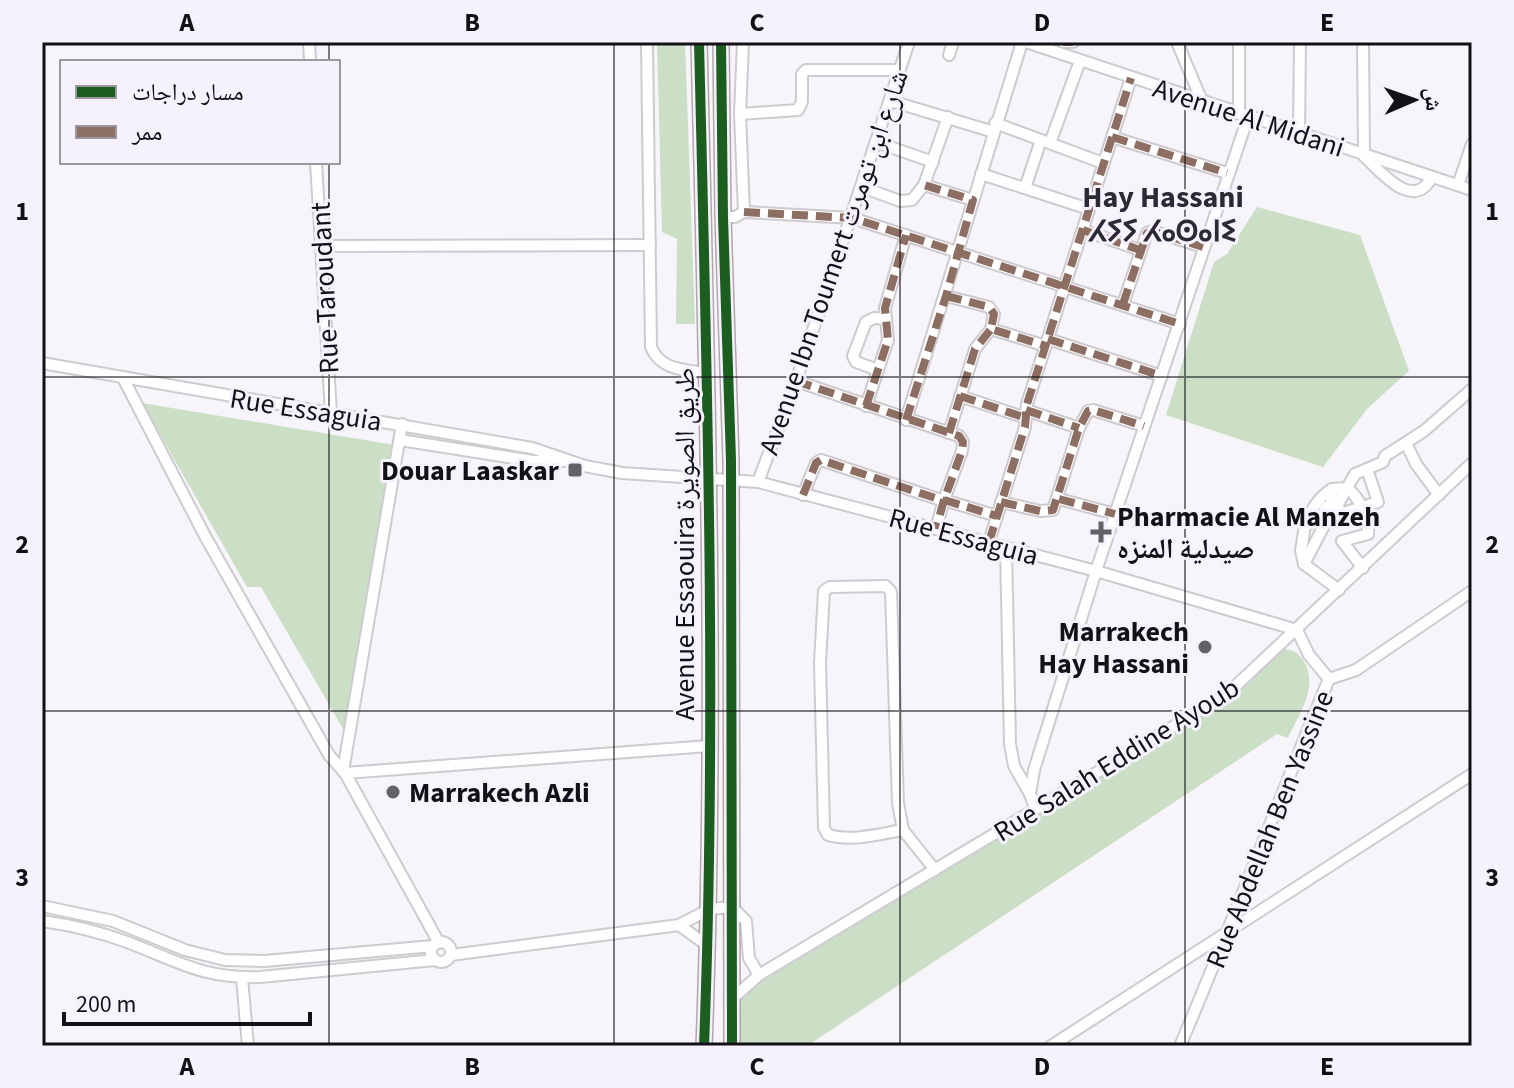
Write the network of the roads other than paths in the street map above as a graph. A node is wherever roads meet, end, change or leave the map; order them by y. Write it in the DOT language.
graph roads {
  1 [pos="647,42"];
  2 [pos="699,42"];
  3 [pos="721,42"];
  4 [pos="743,42"];
  5 [pos="909,42"];
  6 [pos="953,42"];
  7 [pos="1024,42"];
  8 [pos="1063,42"];
  9 [pos="1073,42"];
  10 [pos="1177,42"];
  11 [pos="1239,42"];
  12 [pos="1300,42"];
  13 [pos="1363,42"];
  14 [pos="949,55"];
  15 [pos="1067,56"];
  16 [pos="1080,61"];
  17 [pos="899,70"];
  18 [pos="1131,78"];
  19 [pos="891,101"];
  20 [pos="1202,101"];
  21 [pos="740,114"];
  22 [pos="1243,115"];
  23 [pos="948,117"];
  24 [pos="994,128"];
  25 [pos="1299,133"];
  26 [pos="1112,137"];
  27 [pos="1046,141"];
  28 [pos="876,142"];
  29 [pos="1472,144"];
  30 [pos="1364,156"];
  31 [pos="933,162"];
  32 [pos="1103,163"];
  33 [pos="316,164"];
  34 [pos="1227,173"];
  35 [pos="981,174"];
  36 [pos="1432,177"];
  37 [pos="924,185"];
  38 [pos="1458,185"];
  39 [pos="862,187"];
  40 [pos="1025,188"];
  41 [pos="1472,190"];
  42 [pos="973,200"];
  43 [pos="1089,209"];
  44 [pos="744,212"];
  45 [pos="723,217"];
  46 [pos="852,218"];
  47 [pos="1083,230"];
  48 [pos="906,235"];
  49 [pos="650,245"];
  50 [pos="322,246"];
  51 [pos="1203,247"];
  52 [pos="1140,250"];
  53 [pos="960,251"];
  54 [pos="1066,286"];
  55 [pos="946,296"];
  56 [pos="1123,304"];
  57 [pos="886,319"];
  58 [pos="1180,324"];
  59 [pos="991,329"];
  60 [pos="1047,343"];
  61 [pos="42,363"];
  62 [pos="878,370"];
  63 [pos="706,373"];
  64 [pos="1162,376"];
  65 [pos="123,378"];
  66 [pos="796,381"];
  67 [pos="1472,389"];
  68 [pos="960,396"];
  69 [pos="866,406"];
  70 [pos="331,413"];
  71 [pos="1026,414"];
  72 [pos="906,420"];
  73 [pos="402,424"];
  74 [pos="1144,426"];
  75 [pos="1079,428"];
  76 [pos="949,433"];
  77 [pos="400,440"];
  78 [pos="1406,443"];
  79 [pos="569,460"];
  80 [pos="1472,463"];
  81 [pos="1367,469"];
  82 [pos="731,479"];
  83 [pos="708,480"];
  84 [pos="758,482"];
  85 [pos="1347,488"];
  86 [pos="1332,489"];
  87 [pos="803,495"];
  88 [pos="1439,495"];
  89 [pos="1059,499"];
  90 [pos="944,500"];
  91 [pos="1001,502"];
  92 [pos="1336,508"];
  93 [pos="1362,508"];
  94 [pos="1115,514"];
  95 [pos="997,516"];
  96 [pos="1326,519"];
  97 [pos="1305,525"];
  98 [pos="936,529"];
  99 [pos="989,542"];
  100 [pos="1006,547"];
  101 [pos="1304,564"];
  102 [pos="1363,568"];
  103 [pos="1096,571"];
  104 [pos="1339,590"];
  105 [pos="1472,591"];
  106 [pos="1297,630"];
  107 [pos="1329,679"];
  108 [pos="709,746"];
  109 [pos="344,772"];
  110 [pos="1472,774"];
  111 [pos="1030,794"];
  112 [pos="1035,808"];
  113 [pos="903,830"];
  114 [pos="935,870"];
  115 [pos="42,906"];
  116 [pos="732,907"];
  117 [pos="710,909"];
  118 [pos="42,921"];
  119 [pos="679,925"];
  120 [pos="1230,929"];
  121 [pos="436,944"];
  122 [pos="708,946"];
  123 [pos="451,955"];
  124 [pos="435,960"];
  125 [pos="759,975"];
  126 [pos="242,978"];
  127 [pos="732,999"];
  128 [pos="248,1046"];
  129 [pos="704,1046"];
  130 [pos="732,1046"];
  131 [pos="1051,1046"];
  132 [pos="1180,1046"];
  1 -- 49 [label="street"];
  2 -- 63 [label="main road, Avenue Essaouira طريق الصويرة"];
  3 -- 45 [label="main road, Avenue Essaouira طريق الصويرة"];
  4 -- 21 [label="street"];
  5 -- 17 [label="street, Avenue Ibn Toumert شارع ابن تومرت"];
  6 -- 14 [label="street"];
  7 -- 15 [label="street, Avenue Al Midani"];
  7 -- 24 [label="street"];
  8 -- 9 [label="street"];
  8 -- 15 [label="street"];
  10 -- 20 [label="street"];
  11 -- 22 [label="street"];
  12 -- 25 [label="street"];
  13 -- 30 [label="street"];
  15 -- 16 [label="street, Avenue Al Midani"];
  16 -- 18 [label="street, Avenue Al Midani"];
  16 -- 27 [label="street"];
  17 -- 19 [label="street, Avenue Ibn Toumert شارع ابن تومرت"];
  17 -- 21 [label="street"];
  18 -- 20 [label="street, Avenue Al Midani"];
  18 -- 26 [label="street"];
  19 -- 23 [label="street"];
  19 -- 28 [label="street, Avenue Ibn Toumert شارع ابن تومرت"];
  20 -- 22 [label="street, Avenue Al Midani"];
  21 -- 44 [label="street"];
  22 -- 25 [label="street, Avenue Al Midani"];
  22 -- 34 [label="street"];
  23 -- 24 [label="street"];
  23 -- 31 [label="street"];
  24 -- 27 [label="street"];
  24 -- 35 [label="street"];
  25 -- 30 [label="street, Avenue Al Midani"];
  26 -- 32 [label="street"];
  26 -- 34 [label="street"];
  27 -- 32 [label="street"];
  27 -- 40 [label="street"];
  28 -- 31 [label="street"];
  28 -- 39 [label="street, Avenue Ibn Toumert شارع ابن تومرت"];
  29 -- 38 [label="street"];
  30 -- 36 [label="street, Avenue Al Midani"];
  30 -- 36 [label="street"];
  31 -- 37 [label="street"];
  32 -- 43 [label="street"];
  33 -- 50 [label="street, Rue Taroudant"];
  34 -- 51 [label="street"];
  35 -- 40 [label="street"];
  35 -- 42 [label="street"];
  36 -- 38 [label="street, Avenue Al Midani"];
  37 -- 39 [label="street"];
  37 -- 42 [label="street"];
  38 -- 41 [label="street, Avenue Al Midani"];
  39 -- 46 [label="street, Avenue Ibn Toumert شارع ابن تومرت"];
  40 -- 43 [label="street"];
  42 -- 53 [label="street"];
  43 -- 47 [label="street"];
  44 -- 45 [label="street"];
  44 -- 46 [label="street"];
  45 -- 82 [label="main road, Avenue Essaouira طريق الصويرة"];
  46 -- 48 [label="street"];
  46 -- 66 [label="street, Avenue Ibn Toumert شارع ابن تومرت"];
  47 -- 52 [label="street"];
  47 -- 54 [label="street"];
  48 -- 53 [label="street"];
  48 -- 57 [label="street"];
  49 -- 50 [label="street"];
  49 -- 63 [label="street"];
  50 -- 70 [label="street, Rue Taroudant"];
  51 -- 52 [label="street"];
  51 -- 58 [label="street"];
  52 -- 56 [label="street"];
  53 -- 54 [label="street"];
  53 -- 55 [label="street"];
  54 -- 56 [label="street"];
  54 -- 60 [label="street"];
  55 -- 59 [label="street"];
  55 -- 72 [label="street"];
  56 -- 58 [label="street"];
  57 -- 62 [label="street"];
  57 -- 62 [label="street"];
  58 -- 64 [label="street"];
  59 -- 60 [label="street"];
  59 -- 68 [label="street"];
  60 -- 64 [label="street"];
  60 -- 71 [label="street"];
  61 -- 65 [label="street, Rue Essaguia"];
  62 -- 69 [label="street"];
  63 -- 83 [label="main road, Avenue Essaouira طريق الصويرة"];
  64 -- 74 [label="street"];
  65 -- 70 [label="street, Rue Essaguia"];
  65 -- 109 [label="street"];
  66 -- 69 [label="street"];
  66 -- 84 [label="street, Avenue Ibn Toumert شارع ابن تومرت"];
  67 -- 78 [label="street"];
  68 -- 71 [label="street"];
  68 -- 76 [label="street"];
  69 -- 72 [label="street"];
  70 -- 73 [label="street, Rue Essaguia"];
  71 -- 75 [label="street"];
  71 -- 91 [label="street"];
  72 -- 76 [label="street"];
  73 -- 77 [label="street"];
  73 -- 79 [label="street, Rue Essaguia"];
  74 -- 75 [label="street"];
  74 -- 94 [label="street"];
  75 -- 89 [label="street"];
  76 -- 90 [label="street"];
  77 -- 79 [label="street, Rue Essaguia"];
  77 -- 109 [label="street"];
  78 -- 81 [label="street"];
  78 -- 88 [label="street"];
  79 -- 83 [label="street, Rue Essaguia"];
  80 -- 88 [label="street, Rue Salah Eddine Ayoub"];
  81 -- 85 [label="street"];
  81 -- 93 [label="street"];
  82 -- 83 [label="street, Rue Essaguia"];
  82 -- 84 [label="street, Rue Essaguia"];
  82 -- 116 [label="main road, Avenue Essaouira طريق الصويرة"];
  83 -- 108 [label="main road, Avenue Essaouira طريق الصويرة"];
  84 -- 87 [label="street, Rue Essaguia"];
  85 -- 86 [label="street"];
  85 -- 92 [label="street"];
  85 -- 93 [label="street"];
  86 -- 92 [label="street"];
  86 -- 97 [label="street"];
  87 -- 90 [label="street"];
  87 -- 98 [label="street, Rue Essaguia"];
  88 -- 102 [label="street, Rue Salah Eddine Ayoub"];
  89 -- 91 [label="street"];
  89 -- 94 [label="street"];
  90 -- 95 [label="street"];
  90 -- 98 [label="street"];
  91 -- 95 [label="street"];
  92 -- 93 [label="street"];
  92 -- 96 [label="street"];
  93 -- 102 [label="street"];
  94 -- 103 [label="street"];
  95 -- 99 [label="street"];
  96 -- 97 [label="street"];
  96 -- 101 [label="street"];
  97 -- 101 [label="street"];
  98 -- 99 [label="street, Rue Essaguia"];
  99 -- 100 [label="street, Rue Essaguia"];
  100 -- 103 [label="street, Rue Essaguia"];
  100 -- 111 [label="street"];
  101 -- 104 [label="street"];
  102 -- 104 [label="street, Rue Salah Eddine Ayoub"];
  103 -- 106 [label="street, Rue Essaguia"];
  103 -- 111 [label="street"];
  104 -- 106 [label="street, Rue Salah Eddine Ayoub"];
  105 -- 107 [label="street, Rue Abdellah Ben Yassine"];
  106 -- 107 [label="street"];
  106 -- 112 [label="street, Rue Salah Eddine Ayoub"];
  107 -- 120 [label="street, Rue Abdellah Ben Yassine"];
  108 -- 109 [label="street"];
  108 -- 117 [label="main road, Avenue Essaouira طريق الصويرة"];
  109 -- 121 [label="street"];
  110 -- 120 [label="street"];
  111 -- 112 [label="street"];
  112 -- 114 [label="street, Rue Salah Eddine Ayoub"];
  113 -- 113 [label="street"];
  113 -- 114 [label="street"];
  114 -- 125 [label="street, Rue Salah Eddine Ayoub"];
  115 -- 121 [label="street"];
  116 -- 117 [label="street"];
  116 -- 125 [label="street"];
  116 -- 127 [label="main road, Avenue Essaouira طريق الصويرة"];
  117 -- 119 [label="street"];
  117 -- 122 [label="main road, Avenue Essaouira طريق الصويرة"];
  118 -- 126 [label="street"];
  119 -- 122 [label="street"];
  119 -- 123 [label="street"];
  120 -- 131 [label="street"];
  120 -- 132 [label="street, Rue Abdellah Ben Yassine"];
  121 -- 123 [label="street"];
  121 -- 124 [label="street"];
  122 -- 129 [label="main road, Avenue Essaouira طريق الصويرة"];
  123 -- 124 [label="street"];
  124 -- 126 [label="street"];
  125 -- 127 [label="street, Rue Salah Eddine Ayoub"];
  126 -- 128 [label="street"];
  127 -- 130 [label="main road, Avenue Essaouira طريق الصويرة"];
}
